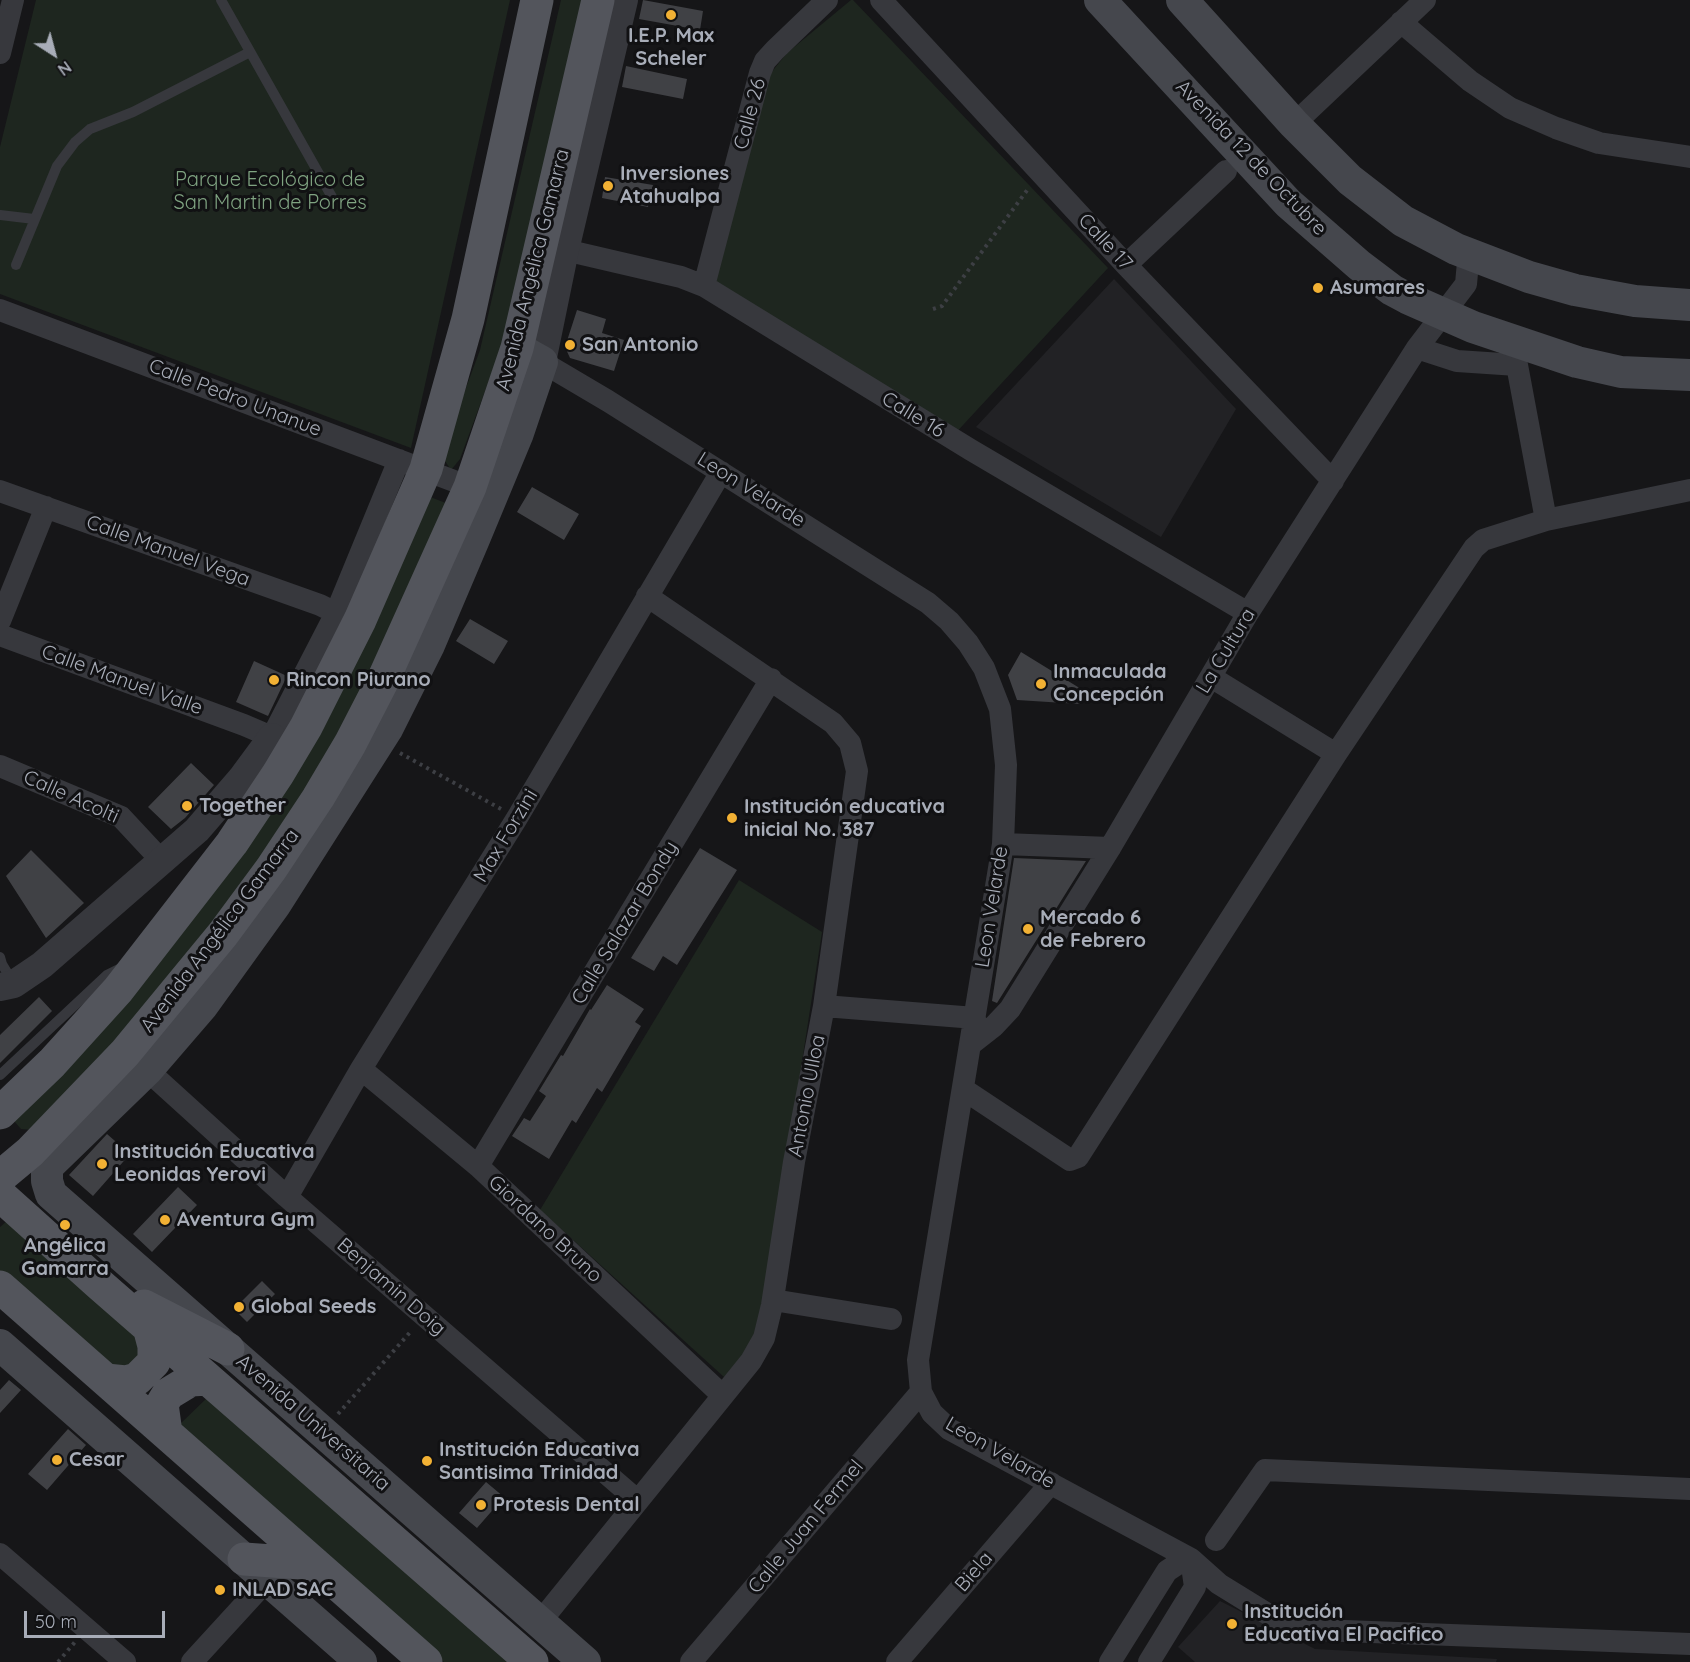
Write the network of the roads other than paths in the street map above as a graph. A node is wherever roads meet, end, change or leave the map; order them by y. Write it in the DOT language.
graph roads {
  1 [pos="13,0"];
  2 [pos="221,0"];
  3 [pos="537,0"];
  4 [pos="598,0"];
  5 [pos="624,0"];
  6 [pos="827,0"];
  7 [pos="881,0"];
  8 [pos="1101,0"];
  9 [pos="1425,0"];
  10 [pos="1192,3"];
  11 [pos="1401,22"];
  12 [pos="250,52"];
  13 [pos="0,53"];
  14 [pos="1294,124"];
  15 [pos="1690,157"];
  16 [pos="1226,171"];
  17 [pos="332,197"];
  18 [pos="0,215"];
  19 [pos="34,219"];
  20 [pos="565,250"];
  21 [pos="1467,253"];
  22 [pos="16,265"];
  23 [pos="1126,265"];
  24 [pos="704,286"];
  25 [pos="1690,305"];
  26 [pos="0,310"];
  27 [pos="1443,315"];
  28 [pos="1417,348"];
  29 [pos="530,355"];
  30 [pos="1578,362"];
  31 [pos="1516,365"];
  32 [pos="1690,375"];
  33 [pos="412,464"];
  34 [pos="721,471"];
  35 [pos="1333,481"];
  36 [pos="470,487"];
  37 [pos="1690,490"];
  38 [pos="0,491"];
  39 [pos="46,507"];
  40 [pos="1546,520"];
  41 [pos="647,596"];
  42 [pos="336,613"];
  43 [pos="1248,614"];
  44 [pos="0,621"];
  45 [pos="0,635"];
  46 [pos="1211,677"];
  47 [pos="771,679"];
  48 [pos="306,727"];
  49 [pos="258,731"];
  50 [pos="1336,754"];
  51 [pos="0,766"];
  52 [pos="278,774"];
  53 [pos="217,808"];
  54 [pos="241,830"];
  55 [pos="1003,844"];
  56 [pos="1110,849"];
  57 [pos="162,861"];
  58 [pos="146,956"];
  59 [pos="0,957"];
  60 [pos="7,985"];
  61 [pos="824,1006"];
  62 [pos="975,1018"];
  63 [pos="971,1044"];
  64 [pos="361,1069"];
  65 [pos="147,1071"];
  66 [pos="0,1075"];
  67 [pos="963,1089"];
  68 [pos="0,1113"];
  69 [pos="0,1139"];
  70 [pos="30,1152"];
  71 [pos="478,1166"];
  72 [pos="0,1178"];
  73 [pos="47,1181"];
  74 [pos="0,1195"];
  75 [pos="287,1197"];
  76 [pos="99,1284"];
  77 [pos="0,1287"];
  78 [pos="773,1299"];
  79 [pos="891,1319"];
  80 [pos="149,1327"];
  81 [pos="0,1344"];
  82 [pos="228,1349"];
  83 [pos="208,1379"];
  84 [pos="106,1380"];
  85 [pos="921,1392"];
  86 [pos="722,1395"];
  87 [pos="166,1433"];
  88 [pos="1051,1483"];
  89 [pos="1690,1489"];
  90 [pos="638,1501"];
  91 [pos="1216,1540"];
  92 [pos="0,1554"];
  93 [pos="1191,1559"];
  94 [pos="315,1564"];
  95 [pos="256,1569"];
  96 [pos="540,1622"];
  97 [pos="1690,1644"];
  98 [pos="125,1662"];
  99 [pos="192,1662"];
  100 [pos="361,1662"];
  101 [pos="426,1662"];
  102 [pos="532,1662"];
  103 [pos="585,1662"];
  104 [pos="691,1662"];
  105 [pos="897,1662"];
  106 [pos="1110,1662"];
  107 [pos="1149,1662"];
  1 -- 13 [label="street"];
  2 -- 12 [label="lane"];
  3 -- 33 [label="main road"];
  4 -- 29 [label="main road, Avenida Angélica Gamarra"];
  5 -- 20 [label="street, Avenida Angélica Gamarra"];
  6 -- 24 [label="street, Calle 26"];
  7 -- 23 [label="street, Calle 17"];
  8 -- 27 [label="main road, Avenida 12 de Octubre"];
  9 -- 11 [label="street"];
  10 -- 14 [label="main road"];
  11 -- 14 [label="street"];
  11 -- 15 [label="street"];
  12 -- 17 [label="lane"];
  12 -- 19 [label="lane"];
  14 -- 21 [label="main road"];
  16 -- 23 [label="street"];
  18 -- 19 [label="lane"];
  19 -- 22 [label="lane"];
  20 -- 24 [label="street, Calle 16"];
  20 -- 29 [label="street, Avenida Angélica Gamarra"];
  21 -- 25 [label="main road"];
  21 -- 27 [label="street, La Cultura"];
  23 -- 35 [label="street, Calle 17"];
  24 -- 43 [label="street, Calle 16"];
  26 -- 33 [label="street, Calle Pedro Unanue"];
  27 -- 28 [label="street, La Cultura"];
  27 -- 30 [label="main road, Avenida 12 de Octubre"];
  28 -- 31 [label="street"];
  28 -- 35 [label="street, La Cultura"];
  29 -- 34 [label="street, Leon Velarde"];
  29 -- 36 [label="main road, Avenida Angélica Gamarra"];
  29 -- 65 [label="main road, Avenida Angélica Gamarra"];
  30 -- 31 [label="street"];
  30 -- 32 [label="main road, Avenida 12 de Octubre"];
  31 -- 40 [label="street"];
  33 -- 36 [label="street, Calle Pedro Unanue"];
  33 -- 42 [label="street"];
  33 -- 48 [label="main road"];
  34 -- 41 [label="street, Max Forzini"];
  34 -- 55 [label="street, Leon Velarde"];
  35 -- 43 [label="street, La Cultura"];
  36 -- 70 [label="main road, Avenida Angélica Gamarra"];
  37 -- 40 [label="street"];
  38 -- 39 [label="street, Calle Manuel Vega"];
  39 -- 42 [label="street, Calle Manuel Vega"];
  39 -- 44 [label="street"];
  40 -- 50 [label="street"];
  41 -- 47 [label="street, Antonio Ulloa"];
  41 -- 64 [label="street, Max Forzini"];
  42 -- 49 [label="street"];
  43 -- 46 [label="street, La Cultura"];
  45 -- 49 [label="street, Calle Manuel Valle"];
  46 -- 50 [label="street"];
  46 -- 56 [label="street, La Cultura"];
  47 -- 61 [label="street, Antonio Ulloa"];
  47 -- 71 [label="street, Calle Salazar Bondy"];
  48 -- 49 [label="main road"];
  48 -- 52 [label="main road"];
  49 -- 52 [label="main road"];
  49 -- 53 [label="street"];
  50 -- 67 [label="street"];
  51 -- 57 [label="street, Calle Acolti"];
  52 -- 54 [label="main road"];
  53 -- 54 [label="street"];
  53 -- 57 [label="street"];
  54 -- 58 [label="main road"];
  55 -- 56 [label="street"];
  55 -- 62 [label="street, Leon Velarde"];
  56 -- 63 [label="street, La Cultura"];
  57 -- 60 [label="street"];
  58 -- 66 [label="lane"];
  58 -- 68 [label="main road"];
  59 -- 60 [label="lane"];
  61 -- 62 [label="street"];
  61 -- 78 [label="street, Antonio Ulloa"];
  62 -- 63 [label="street, Leon Velarde"];
  63 -- 67 [label="street, Leon Velarde"];
  64 -- 71 [label="street, Giordano Bruno"];
  64 -- 75 [label="street, Max Forzini"];
  65 -- 73 [label="main road, Avenida Angélica Gamarra"];
  65 -- 75 [label="street, Benjamin Doig"];
  67 -- 85 [label="street, Leon Velarde"];
  69 -- 70 [label="main road"];
  70 -- 72 [label="main road, Avenida Angélica Gamarra"];
  71 -- 86 [label="street, Giordano Bruno"];
  73 -- 82 [label="main road, Avenida Universitaria"];
  74 -- 76 [label="main road, Avenida Universitaria"];
  75 -- 90 [label="street, Benjamin Doig"];
  76 -- 80 [label="main road, Avenida Universitaria"];
  76 -- 82 [label="main road"];
  77 -- 84 [label="main road"];
  78 -- 79 [label="street"];
  78 -- 86 [label="street, Antonio Ulloa"];
  80 -- 83 [label="main road, Avenida Universitaria"];
  80 -- 84 [label="main road"];
  81 -- 95 [label="main road"];
  82 -- 96 [label="main road, Avenida Universitaria"];
  83 -- 87 [label="main road"];
  83 -- 102 [label="main road, Avenida Universitaria"];
  84 -- 87 [label="main road"];
  85 -- 88 [label="street, Leon Velarde"];
  85 -- 104 [label="street, Calle Juan Fermel"];
  86 -- 90 [label="street, Antonio Ulloa"];
  87 -- 94 [label="main road"];
  88 -- 93 [label="street, Leon Velarde"];
  88 -- 105 [label="street, Biela"];
  89 -- 91 [label="street"];
  90 -- 96 [label="street, Antonio Ulloa"];
  92 -- 98 [label="street"];
  93 -- 97 [label="street, Leon Velarde"];
  93 -- 106 [label="street"];
  93 -- 107 [label="street"];
  94 -- 95 [label="main road"];
  94 -- 101 [label="main road"];
  95 -- 99 [label="street"];
  95 -- 100 [label="main road"];
  96 -- 103 [label="main road, Avenida Universitaria"];
}
